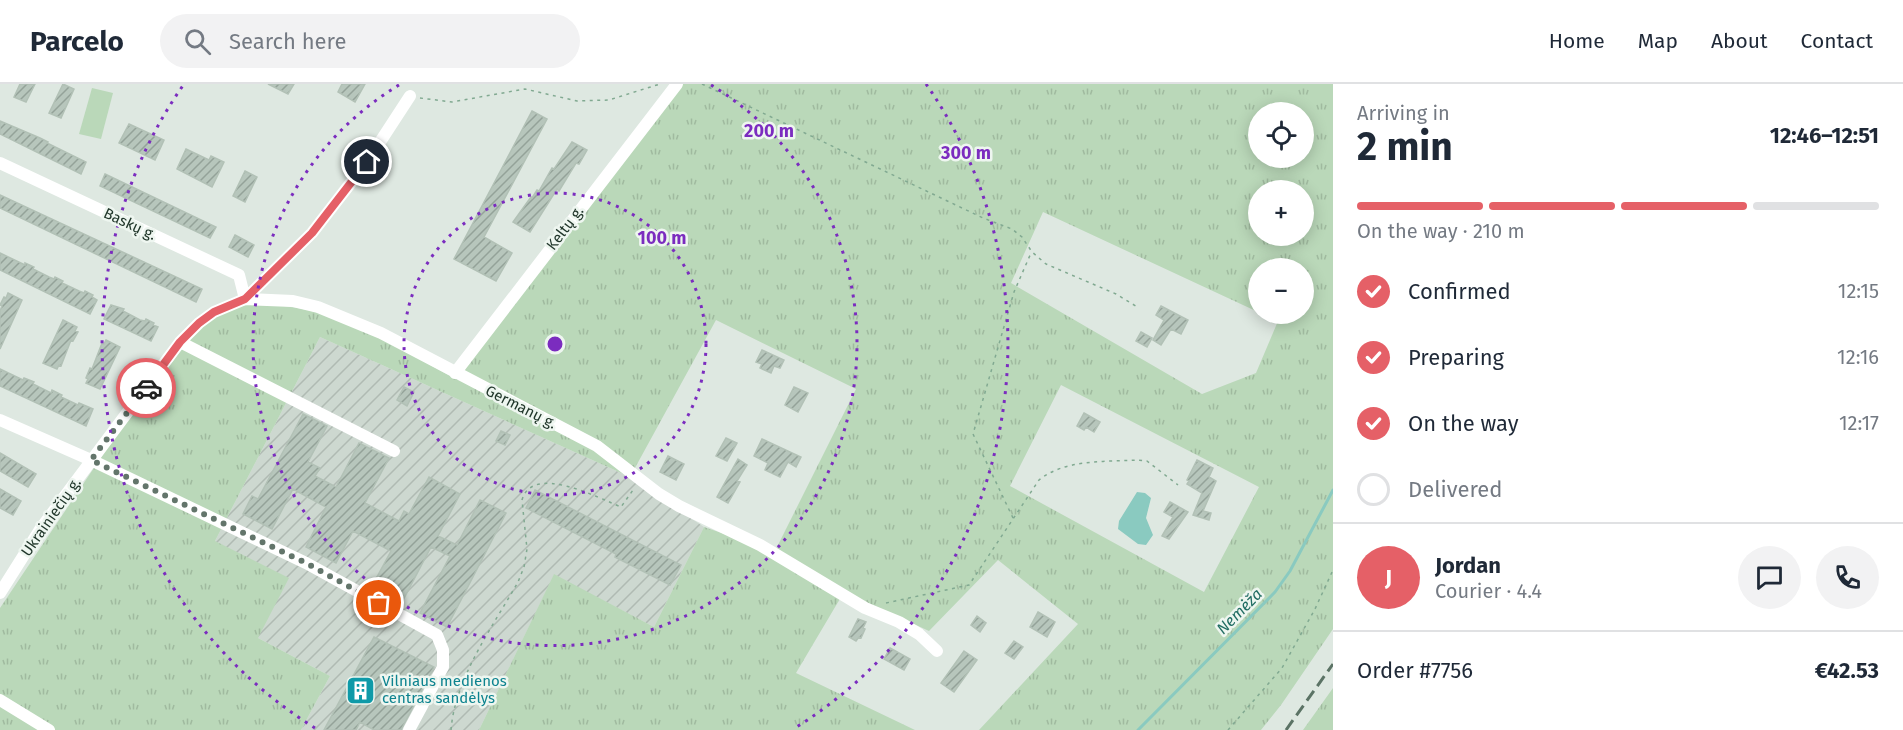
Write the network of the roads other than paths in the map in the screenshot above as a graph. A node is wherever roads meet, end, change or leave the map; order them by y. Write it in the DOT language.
graph roads {
  1 [pos="676,84"];
  2 [pos="410,96"];
  3 [pos="0,163"];
  4 [pos="245,299"];
  5 [pos="180,342"];
  6 [pos="455,373"];
  7 [pos="0,420"];
  8 [pos="394,452"];
  9 [pos="91,460"];
  10 [pos="0,593"];
  11 [pos="937,651"];
  12 [pos="0,700"];
  13 [pos="49,730"];
  14 [pos="410,730"];
  1 -- 6 [label="street, Keltų g."];
  2 -- 4 [label="street, Ukrainiečių g."];
  3 -- 4 [label="street, Baskų g."];
  4 -- 5 [label="street, Ukrainiečių g."];
  4 -- 6 [label="street, Germanų g."];
  5 -- 8 [label="street"];
  5 -- 9 [label="street, Ukrainiečių g."];
  6 -- 11 [label="street, Germanų g."];
  7 -- 9 [label="street"];
  9 -- 10 [label="street, Ukrainiečių g."];
  9 -- 14 [label="street"];
  12 -- 13 [label="street"];
}
